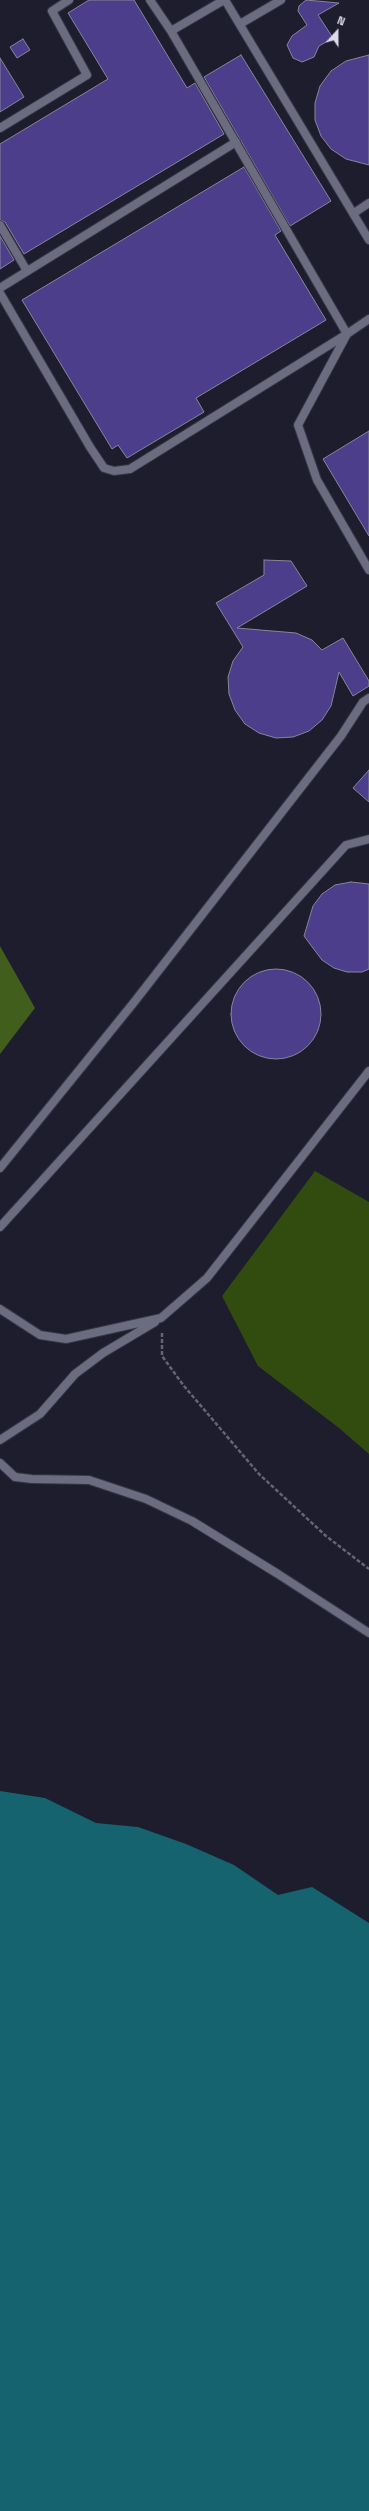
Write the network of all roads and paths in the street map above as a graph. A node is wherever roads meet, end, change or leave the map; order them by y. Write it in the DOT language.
graph roads {
  1 [pos="69,0"];
  2 [pos="150,0"];
  3 [pos="224,0"];
  4 [pos="281,0"];
  5 [pos="240,24"];
  6 [pos="171,31"];
  7 [pos="0,128"];
  8 [pos="236,142"];
  9 [pos="369,203"];
  10 [pos="354,212"];
  11 [pos="0,226"];
  12 [pos="369,240"];
  13 [pos="27,271"];
  14 [pos="0,288"];
  15 [pos="0,293"];
  16 [pos="369,319"];
  17 [pos="347,334"];
  18 [pos="369,570"];
  19 [pos="369,698"];
  20 [pos="369,839"];
  21 [pos="369,1071"];
  22 [pos="0,1168"];
  23 [pos="0,1227"];
  24 [pos="0,1309"];
  25 [pos="161,1318"];
  26 [pos="0,1440"];
  27 [pos="0,1463"];
  28 [pos="369,1569"];
  29 [pos="368,1634"];
  1 -- 7 [label="lane"];
  2 -- 6 [label="lane"];
  3 -- 5 [label="lane"];
  3 -- 6 [label="lane"];
  4 -- 5 [label="lane"];
  5 -- 10 [label="lane"];
  6 -- 8 [label="lane"];
  8 -- 13 [label="lane"];
  8 -- 17 [label="lane"];
  9 -- 10 [label="lane"];
  10 -- 12 [label="lane"];
  11 -- 13 [label="lane"];
  13 -- 14 [label="lane"];
  15 -- 17 [label="lane"];
  16 -- 17 [label="lane"];
  17 -- 18 [label="lane"];
  19 -- 22 [label="lane"];
  20 -- 23 [label="lane"];
  21 -- 25 [label="lane"];
  24 -- 25 [label="lane"];
  25 -- 26 [label="lane"];
  25 -- 28 [label="path"];
  27 -- 29 [label="lane"];
}
